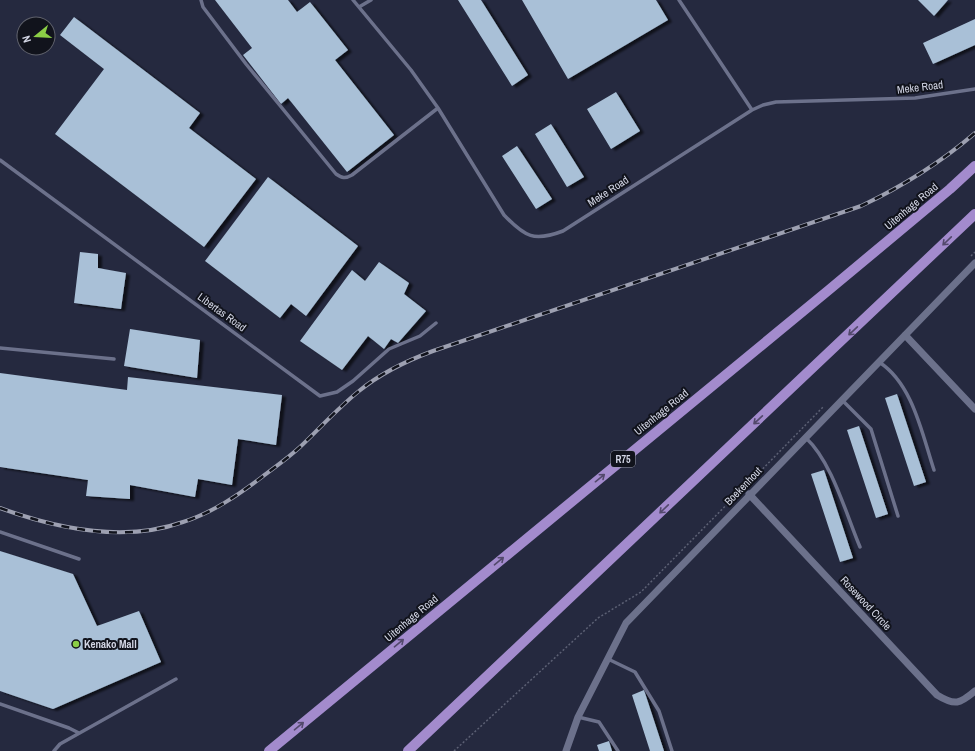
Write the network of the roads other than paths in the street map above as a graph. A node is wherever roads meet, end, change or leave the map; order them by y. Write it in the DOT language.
graph roads {
  1 [pos="201,0"];
  2 [pos="354,0"];
  3 [pos="371,0"];
  4 [pos="679,0"];
  5 [pos="359,7"];
  6 [pos="975,89"];
  7 [pos="438,108"];
  8 [pos="752,110"];
  9 [pos="0,160"];
  10 [pos="975,166"];
  11 [pos="975,214"];
  12 [pos="975,263"];
  13 [pos="436,323"];
  14 [pos="905,336"];
  15 [pos="0,348"];
  16 [pos="114,358"];
  17 [pos="879,362"];
  18 [pos="842,400"];
  19 [pos="975,409"];
  20 [pos="805,438"];
  21 [pos="934,470"];
  22 [pos="749,494"];
  23 [pos="898,516"];
  24 [pos="0,532"];
  25 [pos="860,548"];
  26 [pos="79,559"];
  27 [pos="607,658"];
  28 [pos="176,678"];
  29 [pos="975,691"];
  30 [pos="0,704"];
  31 [pos="578,717"];
  32 [pos="79,733"];
  33 [pos="54,751"];
  34 [pos="269,751"];
  35 [pos="408,751"];
  36 [pos="566,751"];
  37 [pos="618,751"];
  38 [pos="672,751"];
  1 -- 7 [label="lane"];
  2 -- 5 [label="lane, Meke Road"];
  3 -- 5 [label="lane"];
  4 -- 8 [label="lane"];
  5 -- 7 [label="lane, Meke Road"];
  6 -- 8 [label="lane, Meke Road"];
  7 -- 8 [label="lane, Meke Road"];
  9 -- 13 [label="lane, Libertas Road"];
  34 -- 10 [label="main road, Uitenhage Road / R75, one-way"];
  11 -- 35 [label="main road, one-way"];
  12 -- 14 [label="street, Boekenhout"];
  14 -- 17 [label="street, Boekenhout"];
  14 -- 19 [label="street"];
  15 -- 16 [label="lane"];
  17 -- 18 [label="street, Boekenhout"];
  17 -- 21 [label="lane"];
  18 -- 20 [label="street, Boekenhout"];
  18 -- 23 [label="lane"];
  20 -- 22 [label="street, Boekenhout"];
  20 -- 25 [label="lane"];
  22 -- 27 [label="street, Boekenhout"];
  22 -- 29 [label="street, Rosewood Circle"];
  24 -- 26 [label="lane"];
  27 -- 31 [label="street, Boekenhout"];
  27 -- 38 [label="lane"];
  28 -- 32 [label="lane"];
  30 -- 32 [label="lane"];
  31 -- 36 [label="street, Boekenhout"];
  31 -- 37 [label="lane"];
  32 -- 33 [label="lane"];
}
